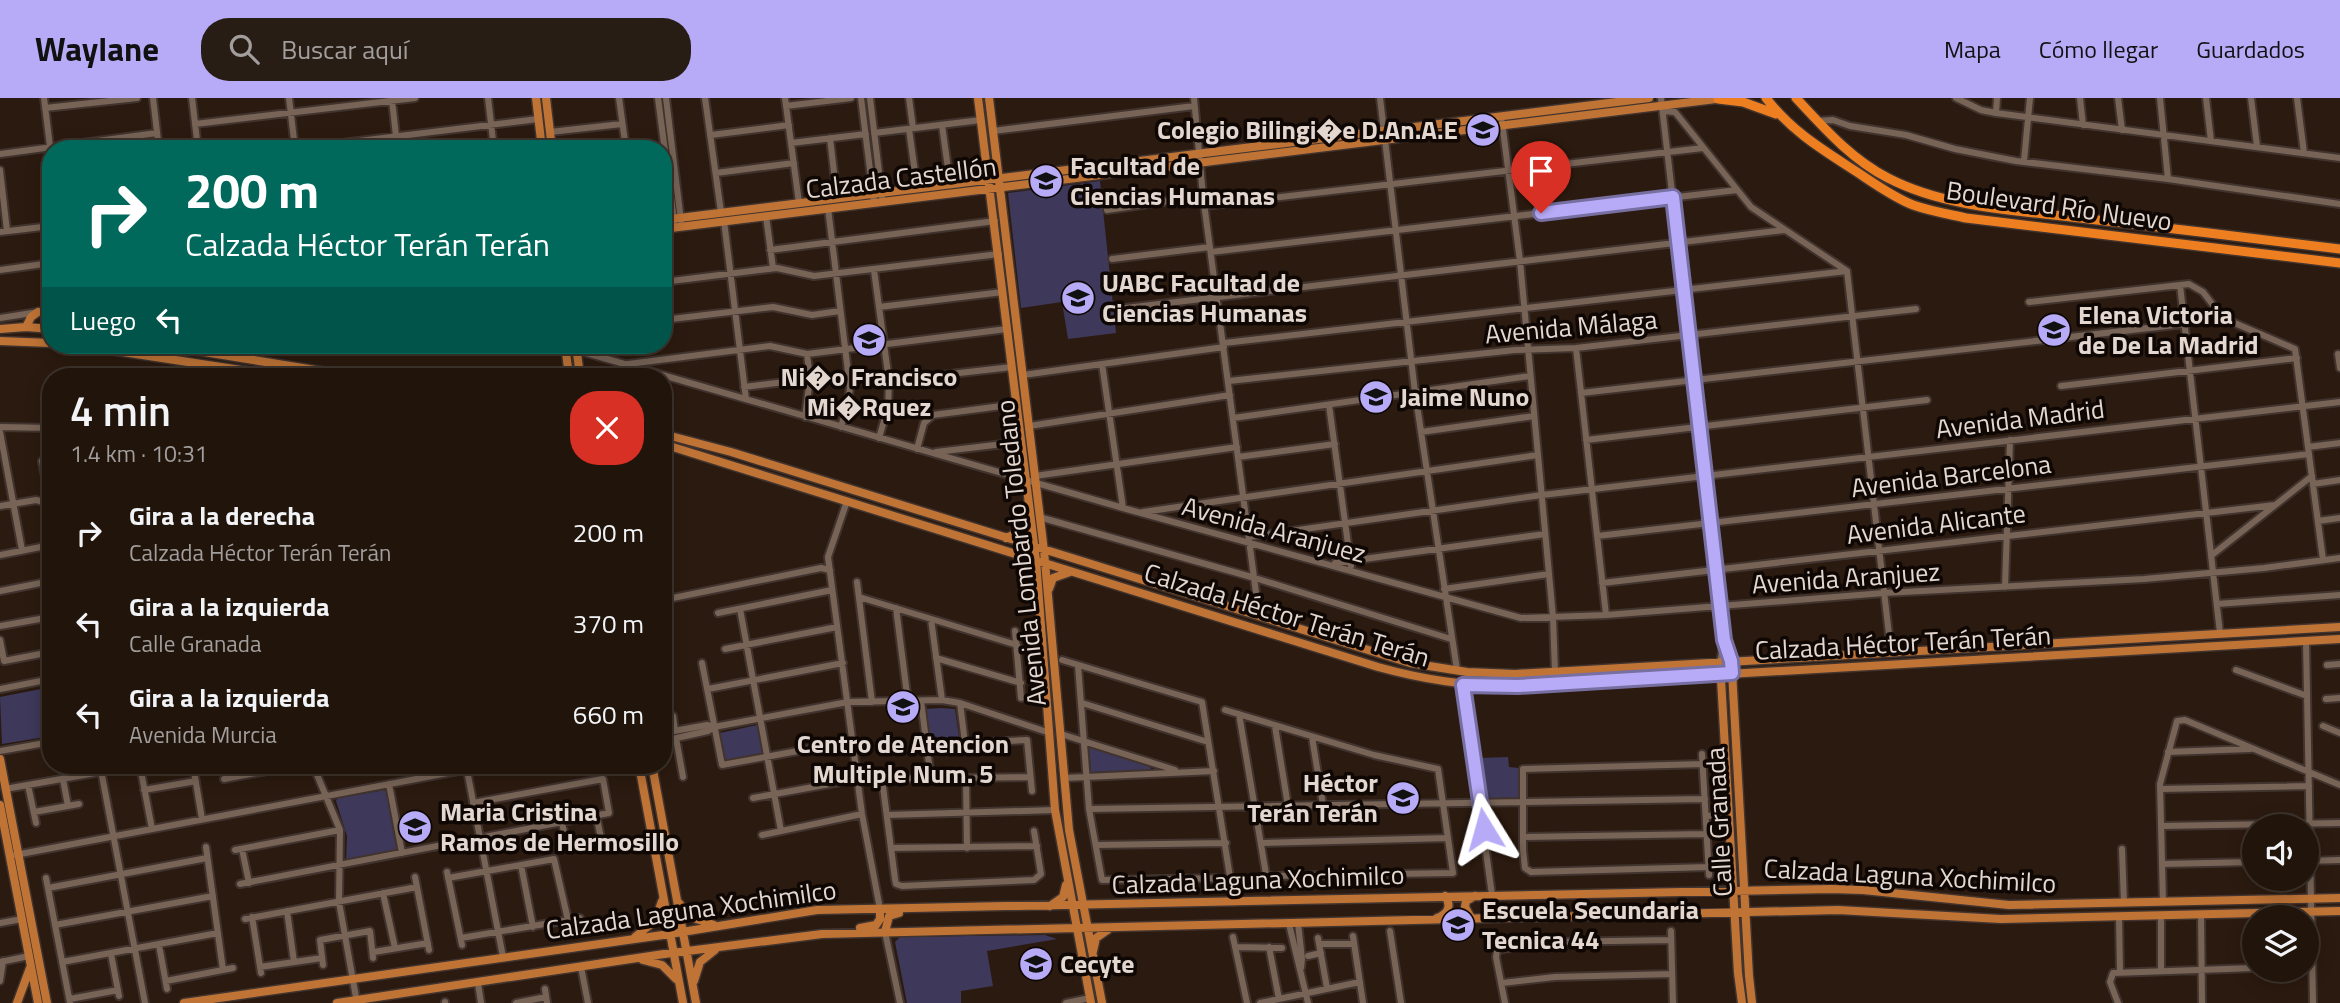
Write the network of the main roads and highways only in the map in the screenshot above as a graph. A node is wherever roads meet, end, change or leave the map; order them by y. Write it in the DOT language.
graph roads {
  1 [pos="536,98"];
  2 [pos="546,98"];
  3 [pos="978,98"];
  4 [pos="989,98"];
  5 [pos="1649,98"];
  6 [pos="1766,98"];
  7 [pos="1796,98"];
  8 [pos="1722,99"];
  9 [pos="1662,104"];
  10 [pos="1779,116"];
  11 [pos="1502,121"];
  12 [pos="541,140"];
  13 [pos="551,140"];
  14 [pos="999,182"];
  15 [pos="989,183"];
  16 [pos="878,197"];
  17 [pos="722,217"];
  18 [pos="672,222"];
  19 [pos="678,223"];
  20 [pos="672,225"];
  21 [pos="2340,249"];
  22 [pos="999,254"];
  23 [pos="2340,263"];
  24 [pos="1011,279"];
  25 [pos="1003,292"];
  26 [pos="38,312"];
  27 [pos="1016,321"];
  28 [pos="26,327"];
  29 [pos="42,328"];
  30 [pos="0,329"];
  31 [pos="0,341"];
  32 [pos="42,343"];
  33 [pos="1010,350"];
  34 [pos="136,354"];
  35 [pos="212,354"];
  36 [pos="169,359"];
  37 [pos="283,365"];
  38 [pos="214,368"];
  39 [pos="246,368"];
  40 [pos="302,368"];
  41 [pos="1023,375"];
  42 [pos="672,436"];
  43 [pos="672,447"];
  44 [pos="688,451"];
  45 [pos="740,455"];
  46 [pos="771,477"];
  47 [pos="1032,480"];
  48 [pos="834,484"];
  49 [pos="1030,507"];
  50 [pos="1006,538"];
  51 [pos="1034,548"];
  52 [pos="1044,551"];
  53 [pos="1036,560"];
  54 [pos="1045,563"];
  55 [pos="1074,572"];
  56 [pos="1048,595"];
  57 [pos="2326,627"];
  58 [pos="2340,627"];
  59 [pos="2340,639"];
  60 [pos="2272,643"];
  61 [pos="1731,661"];
  62 [pos="1720,662"];
  63 [pos="1732,673"];
  64 [pos="1721,674"];
  65 [pos="0,759"];
  66 [pos="1053,773"];
  67 [pos="641,774"];
  68 [pos="654,774"];
  69 [pos="1064,778"];
  70 [pos="643,788"];
  71 [pos="0,807"];
  72 [pos="666,842"];
  73 [pos="13,855"];
  74 [pos="1067,875"];
  75 [pos="1733,890"];
  76 [pos="1745,890"];
  77 [pos="675,894"];
  78 [pos="663,895"];
  79 [pos="1444,896"];
  80 [pos="1475,896"];
  81 [pos="2340,898"];
  82 [pos="2190,901"];
  83 [pos="1073,906"];
  84 [pos="1083,906"];
  85 [pos="1048,907"];
  86 [pos="961,908"];
  87 [pos="880,909"];
  88 [pos="2340,911"];
  89 [pos="1745,913"];
  90 [pos="1734,914"];
  91 [pos="2141,916"];
  92 [pos="1432,920"];
  93 [pos="1472,920"];
  94 [pos="717,926"];
  95 [pos="1115,926"];
  96 [pos="1077,927"];
  97 [pos="1087,927"];
  98 [pos="682,932"];
  99 [pos="885,932"];
  100 [pos="670,934"];
  101 [pos="808,935"];
  102 [pos="633,939"];
  103 [pos="721,947"];
  104 [pos="685,951"];
  105 [pos="673,953"];
  106 [pos="1092,954"];
  107 [pos="634,958"];
  108 [pos="30,961"];
  109 [pos="679,982"];
  110 [pos="693,988"];
  111 [pos="1090,1000"];
  112 [pos="357,1002"];
  113 [pos="18,1003"];
  114 [pos="38,1003"];
  115 [pos="47,1003"];
  116 [pos="184,1003"];
  117 [pos="337,1003"];
  118 [pos="683,1003"];
  119 [pos="696,1003"];
  120 [pos="1102,1003"];
  121 [pos="1742,1003"];
  122 [pos="1752,1003"];
  1 -- 12 [label="main road"];
  2 -- 13 [label="main road"];
  3 -- 15 [label="main road, Avenida Lombardo Toledano"];
  4 -- 14 [label="main road, Avenida Lombardo Toledano"];
  5 -- 11 [label="main road, Calzada Castellón"];
  6 -- 10 [label="highway, Boulevard Río Nuevo"];
  7 -- 21 [label="highway, Boulevard Río Nuevo"];
  8 -- 9 [label="main road, Calzada Castellón"];
  8 -- 10 [label="highway"];
  9 -- 11 [label="main road, Calzada Castellón"];
  10 -- 23 [label="highway, Boulevard Río Nuevo"];
  11 -- 14 [label="main road, Calzada Castellón"];
  14 -- 15 [label="main road, Calzada Castellón"];
  14 -- 24 [label="main road, Avenida Lombardo Toledano"];
  15 -- 16 [label="main road, Calzada Castellón"];
  15 -- 16 [label="main road, Calzada Castellón"];
  15 -- 22 [label="main road, Avenida Lombardo Toledano"];
  16 -- 17 [label="main road, Calzada Castellón"];
  16 -- 17 [label="main road, Calzada Castellón"];
  17 -- 19 [label="main road, Calzada Castellón"];
  18 -- 19 [label="main road, Calzada Castellón"];
  19 -- 20 [label="main road, Calzada Castellón"];
  22 -- 24 [label="main road"];
  22 -- 25 [label="main road, Avenida Lombardo Toledano"];
  24 -- 27 [label="main road, Avenida Lombardo Toledano"];
  25 -- 27 [label="main road"];
  25 -- 33 [label="main road, Avenida Lombardo Toledano"];
  26 -- 28 [label="main road"];
  27 -- 41 [label="main road, Avenida Lombardo Toledano"];
  28 -- 29 [label="main road"];
  28 -- 30 [label="main road"];
  31 -- 32 [label="main road"];
  33 -- 41 [label="main road"];
  33 -- 47 [label="main road, Avenida Lombardo Toledano"];
  34 -- 36 [label="main road"];
  35 -- 36 [label="main road"];
  35 -- 37 [label="main road"];
  36 -- 38 [label="main road"];
  37 -- 39 [label="main road"];
  37 -- 40 [label="main road"];
  41 -- 47 [label="main road, Avenida Lombardo Toledano"];
  42 -- 45 [label="main road, Calzada Héctor Terán Terán"];
  43 -- 44 [label="main road, Calzada Héctor Terán Terán"];
  44 -- 45 [label="main road"];
  44 -- 46 [label="main road, Calzada Héctor Terán Terán"];
  45 -- 48 [label="main road, Calzada Héctor Terán Terán"];
  46 -- 48 [label="main road"];
  46 -- 53 [label="main road, Calzada Héctor Terán Terán"];
  47 -- 49 [label="main road, Avenida Lombardo Toledano"];
  47 -- 52 [label="main road, Avenida Lombardo Toledano"];
  48 -- 50 [label="main road, Calzada Héctor Terán Terán"];
  49 -- 50 [label="main road"];
  49 -- 51 [label="main road, Avenida Lombardo Toledano"];
  50 -- 51 [label="main road, Calzada Héctor Terán Terán"];
  51 -- 52 [label="main road, Calzada Héctor Terán Terán"];
  51 -- 53 [label="main road, Avenida Lombardo Toledano"];
  52 -- 54 [label="main road, Avenida Lombardo Toledano"];
  52 -- 62 [label="main road, Calzada Héctor Terán Terán"];
  53 -- 54 [label="main road, Calzada Héctor Terán Terán"];
  53 -- 66 [label="main road, Avenida Lombardo Toledano"];
  54 -- 55 [label="main road, Calzada Héctor Terán Terán"];
  54 -- 56 [label="main road, Avenida Lombardo Toledano"];
  55 -- 56 [label="main road"];
  55 -- 64 [label="main road, Calzada Héctor Terán Terán"];
  56 -- 69 [label="main road, Avenida Lombardo Toledano"];
  57 -- 58 [label="main road, Calzada Héctor Terán Terán"];
  57 -- 60 [label="main road"];
  57 -- 61 [label="main road, Calzada Héctor Terán Terán"];
  59 -- 60 [label="main road, Calzada Héctor Terán Terán"];
  60 -- 63 [label="main road, Calzada Héctor Terán Terán"];
  61 -- 62 [label="main road, Calzada Héctor Terán Terán"];
  61 -- 63 [label="main road, Calle Granada"];
  62 -- 64 [label="main road, Calle Granada"];
  63 -- 64 [label="main road, Calzada Héctor Terán Terán"];
  63 -- 76 [label="main road, Calle Granada"];
  64 -- 75 [label="main road, Calle Granada"];
  65 -- 73 [label="main road"];
  66 -- 69 [label="main road"];
  66 -- 74 [label="main road, Avenida Lombardo Toledano"];
  67 -- 70 [label="main road"];
  68 -- 72 [label="main road"];
  69 -- 84 [label="main road, Avenida Lombardo Toledano"];
  70 -- 72 [label="main road"];
  70 -- 78 [label="main road"];
  71 -- 73 [label="main road"];
  72 -- 77 [label="main road"];
  73 -- 108 [label="main road"];
  73 -- 115 [label="main road"];
  74 -- 83 [label="main road, Avenida Lombardo Toledano"];
  74 -- 85 [label="main road"];
  75 -- 76 [label="main road, Calzada Laguna Xochimilco"];
  75 -- 80 [label="main road, Calzada Laguna Xochimilco"];
  75 -- 90 [label="main road, Calle Granada"];
  76 -- 82 [label="main road, Calzada Laguna Xochimilco"];
  76 -- 89 [label="main road, Calle Granada"];
  77 -- 94 [label="main road"];
  77 -- 98 [label="main road"];
  78 -- 100 [label="main road"];
  78 -- 102 [label="main road"];
  79 -- 80 [label="main road, Calzada Laguna Xochimilco"];
  79 -- 84 [label="main road, Calzada Laguna Xochimilco"];
  79 -- 92 [label="main road"];
  80 -- 93 [label="main road"];
  81 -- 82 [label="main road, Calzada Laguna Xochimilco"];
  82 -- 91 [label="main road"];
  83 -- 84 [label="main road, Calzada Laguna Xochimilco"];
  83 -- 85 [label="main road, Calzada Laguna Xochimilco"];
  83 -- 96 [label="main road, Avenida Lombardo Toledano"];
  84 -- 97 [label="main road, Avenida Lombardo Toledano"];
  85 -- 86 [label="main road, Calzada Laguna Xochimilco"];
  86 -- 87 [label="main road, Calzada Laguna Xochimilco"];
  86 -- 99 [label="main road"];
  87 -- 94 [label="main road, Calzada Laguna Xochimilco"];
  87 -- 101 [label="main road"];
  88 -- 91 [label="main road, Calzada Laguna Xochimilco"];
  89 -- 90 [label="main road, Calzada Laguna Xochimilco"];
  89 -- 91 [label="main road, Calzada Laguna Xochimilco"];
  89 -- 122 [label="main road, Calle Granada"];
  90 -- 93 [label="main road, Calzada Laguna Xochimilco"];
  90 -- 121 [label="main road, Calle Granada"];
  92 -- 93 [label="main road, Calzada Laguna Xochimilco"];
  92 -- 95 [label="main road, Calzada Laguna Xochimilco"];
  94 -- 98 [label="main road, Calzada Laguna Xochimilco"];
  95 -- 97 [label="main road, Calzada Laguna Xochimilco"];
  95 -- 106 [label="main road"];
  96 -- 97 [label="main road, Calzada Laguna Xochimilco"];
  96 -- 99 [label="main road, Calzada Laguna Xochimilco"];
  96 -- 111 [label="main road, Avenida Lombardo Toledano"];
  97 -- 106 [label="main road, Avenida Lombardo Toledano"];
  98 -- 100 [label="main road, Calzada Laguna Xochimilco"];
  98 -- 104 [label="main road"];
  99 -- 101 [label="main road, Calzada Laguna Xochimilco"];
  100 -- 102 [label="main road, Calzada Laguna Xochimilco"];
  100 -- 105 [label="main road"];
  101 -- 103 [label="main road, Calzada Laguna Xochimilco"];
  102 -- 116 [label="main road, Calzada Laguna Xochimilco"];
  103 -- 104 [label="main road, Calzada Laguna Xochimilco"];
  103 -- 110 [label="main road"];
  104 -- 105 [label="main road, Calzada Laguna Xochimilco"];
  104 -- 110 [label="main road"];
  105 -- 107 [label="main road, Calzada Laguna Xochimilco"];
  105 -- 109 [label="main road"];
  106 -- 120 [label="main road, Avenida Lombardo Toledano"];
  107 -- 109 [label="main road"];
  107 -- 112 [label="main road, Calzada Laguna Xochimilco"];
  108 -- 113 [label="main road"];
  108 -- 114 [label="main road"];
  109 -- 118 [label="main road"];
  110 -- 119 [label="main road"];
  112 -- 117 [label="main road, Calzada Laguna Xochimilco"];
}
